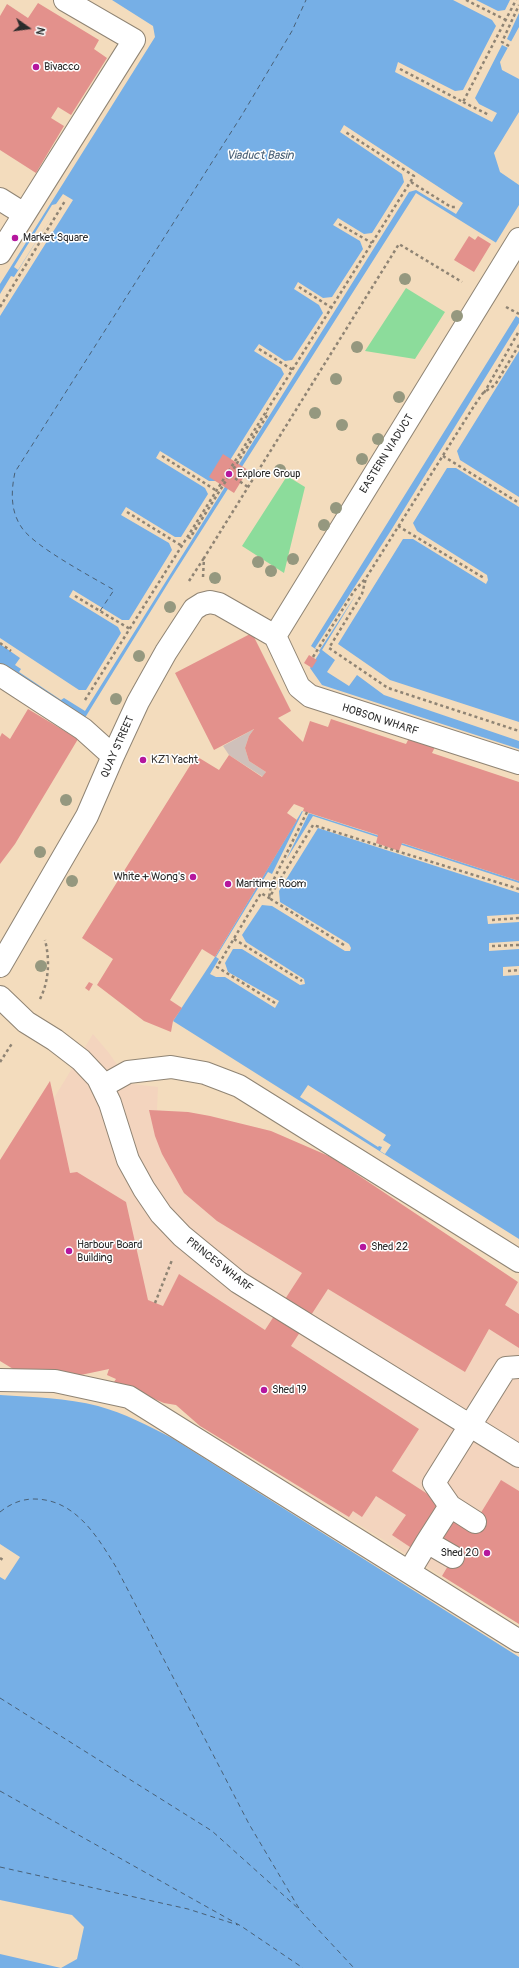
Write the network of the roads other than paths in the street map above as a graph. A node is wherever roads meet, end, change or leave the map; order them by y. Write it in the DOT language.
graph roads {
  1 [pos="65,0"];
  2 [pos="0,199"];
  3 [pos="24,214"];
  4 [pos="519,239"];
  5 [pos="0,253"];
  6 [pos="275,636"];
  7 [pos="0,675"];
  8 [pos="113,756"];
  9 [pos="519,763"];
  10 [pos="0,966"];
  11 [pos="0,997"];
  12 [pos="103,1086"];
  13 [pos="519,1261"];
  14 [pos="519,1367"];
  15 [pos="0,1380"];
  16 [pos="470,1425"];
  17 [pos="519,1456"];
  18 [pos="450,1506"];
  19 [pos="476,1522"];
  20 [pos="427,1542"];
  21 [pos="454,1557"];
  22 [pos="408,1572"];
  23 [pos="519,1641"];
  1 -- 3 [label="street"];
  2 -- 3 [label="street"];
  3 -- 5 [label="street"];
  4 -- 6 [label="street, EASTERN VIADUCT"];
  6 -- 8 [label="street, QUAY STREET"];
  6 -- 9 [label="street, HOBSON WHARF"];
  7 -- 8 [label="street"];
  8 -- 10 [label="street, QUAY STREET"];
  11 -- 12 [label="street, PRINCES WHARF"];
  12 -- 13 [label="street"];
  12 -- 16 [label="street, PRINCES WHARF"];
  14 -- 16 [label="street"];
  15 -- 22 [label="street"];
  16 -- 17 [label="street, PRINCES WHARF"];
  16 -- 18 [label="street"];
  18 -- 19 [label="street"];
  18 -- 20 [label="street"];
  20 -- 21 [label="street"];
  20 -- 22 [label="street"];
  22 -- 23 [label="street"];
}
